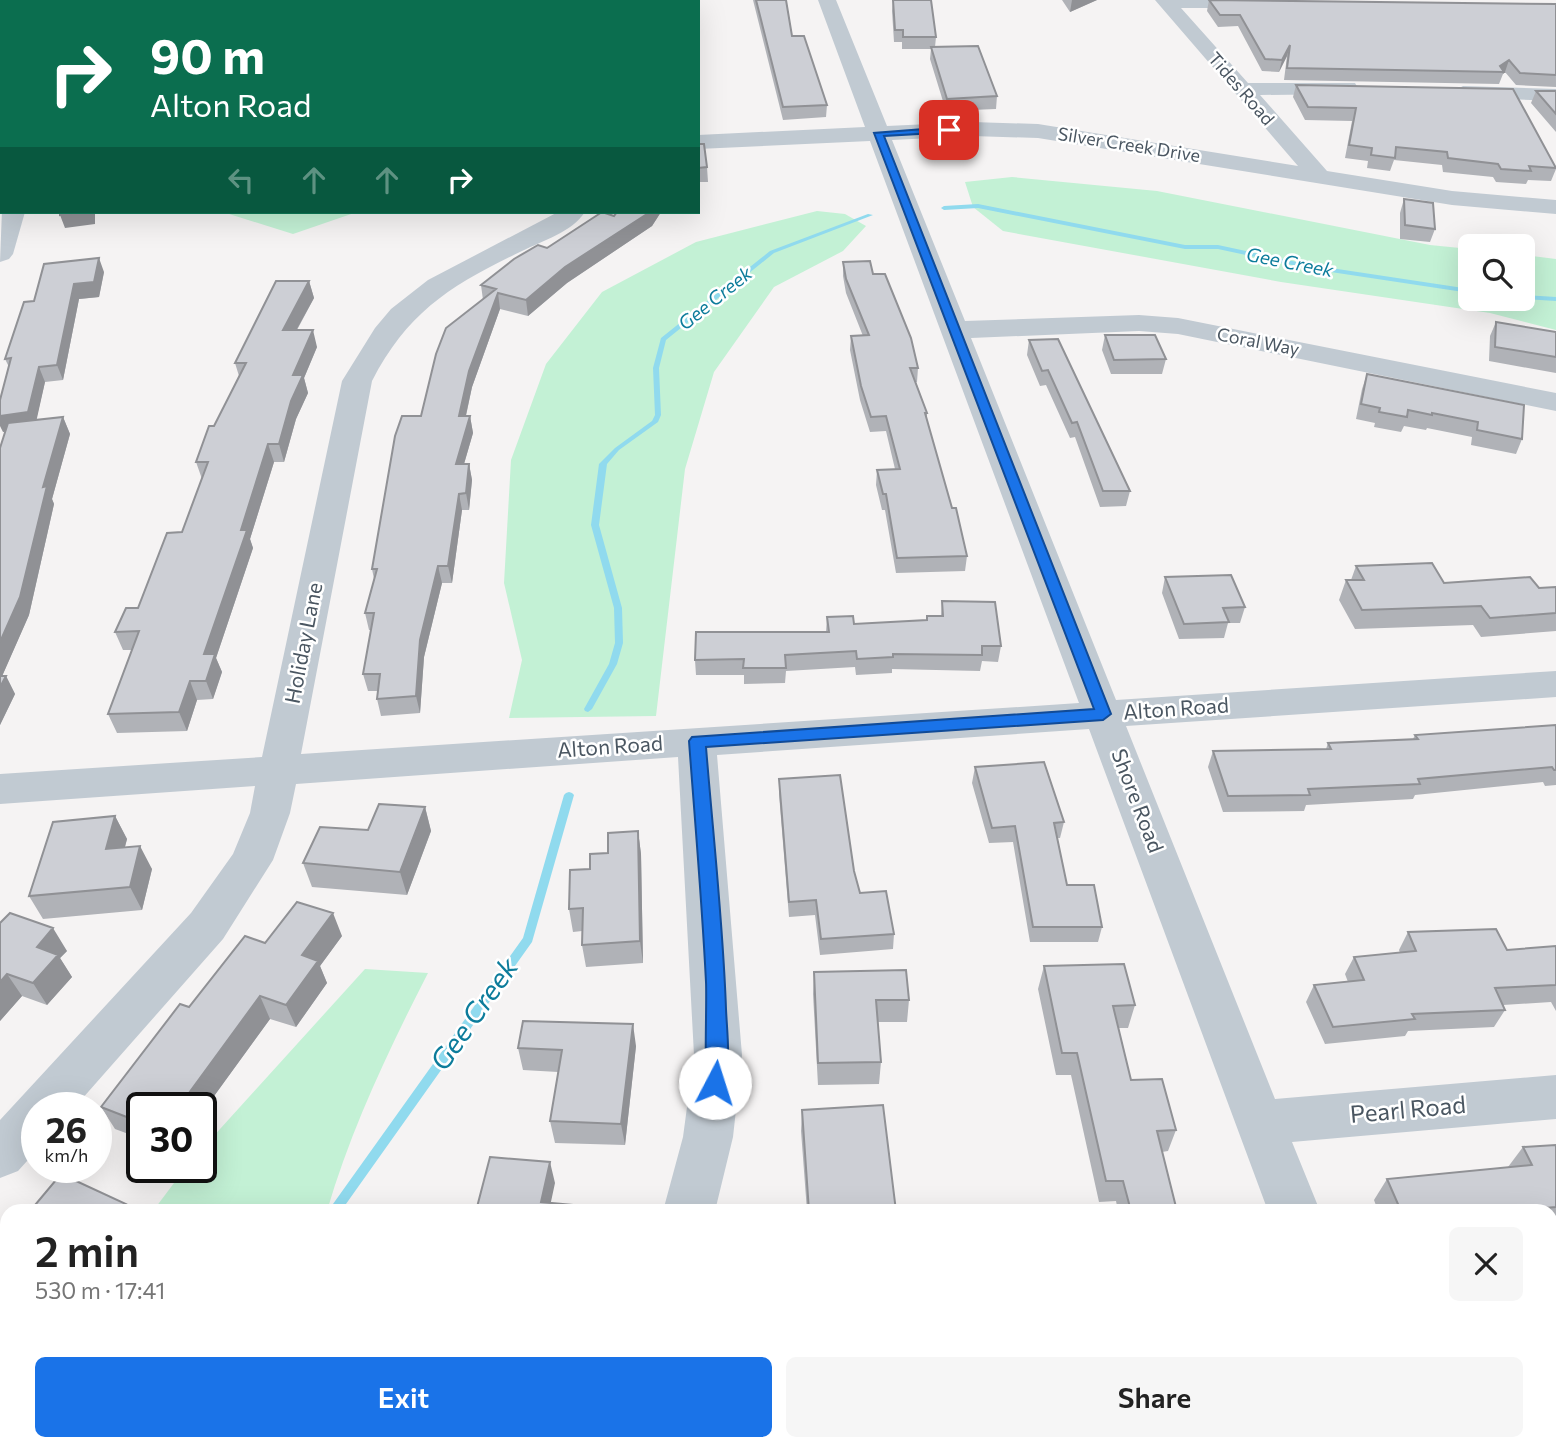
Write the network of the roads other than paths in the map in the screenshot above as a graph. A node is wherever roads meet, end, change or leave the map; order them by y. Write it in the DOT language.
graph roads {
  1 [pos="827,0"];
  2 [pos="1165,1"];
  3 [pos="1274,3"];
  4 [pos="1370,88"];
  5 [pos="1241,89"];
  6 [pos="1438,91"];
  7 [pos="1556,95"];
  8 [pos="879,133"];
  9 [pos="700,142"];
  10 [pos="1319,176"];
  11 [pos="1556,207"];
  12 [pos="12,214"];
  13 [pos="570,214"];
  14 [pos="0,254"];
  15 [pos="956,330"];
  16 [pos="1556,402"];
  17 [pos="1556,684"];
  18 [pos="1103,714"];
  19 [pos="697,741"];
  20 [pos="279,770"];
  21 [pos="0,789"];
  22 [pos="57,1092"];
  23 [pos="1556,1097"];
  24 [pos="1260,1123"];
  25 [pos="21,1132"];
  26 [pos="0,1155"];
  27 [pos="691,1204"];
  28 [pos="1291,1204"];
  1 -- 8 [label="street, Shore Road"];
  2 -- 3 [label="street"];
  2 -- 5 [label="street, Tides Road"];
  4 -- 5 [label="street"];
  5 -- 10 [label="street, Tides Road"];
  6 -- 7 [label="street"];
  8 -- 9 [label="street, Silver Creek Drive"];
  8 -- 10 [label="street, Silver Creek Drive"];
  8 -- 15 [label="street, Shore Road"];
  10 -- 11 [label="street, Silver Creek Drive"];
  12 -- 14 [label="street"];
  13 -- 20 [label="street, Holiday Lane"];
  15 -- 16 [label="street, Coral Way"];
  15 -- 18 [label="street, Shore Road"];
  17 -- 18 [label="street, Alton Road"];
  18 -- 19 [label="street, Alton Road"];
  18 -- 24 [label="street, Shore Road"];
  19 -- 20 [label="street, Alton Road"];
  19 -- 27 [label="street"];
  20 -- 21 [label="street, Alton Road"];
  20 -- 22 [label="street, Holiday Lane"];
  23 -- 24 [label="street, Pearl Road"];
  24 -- 28 [label="street, Shore Road"];
  25 -- 26 [label="street"];
}
